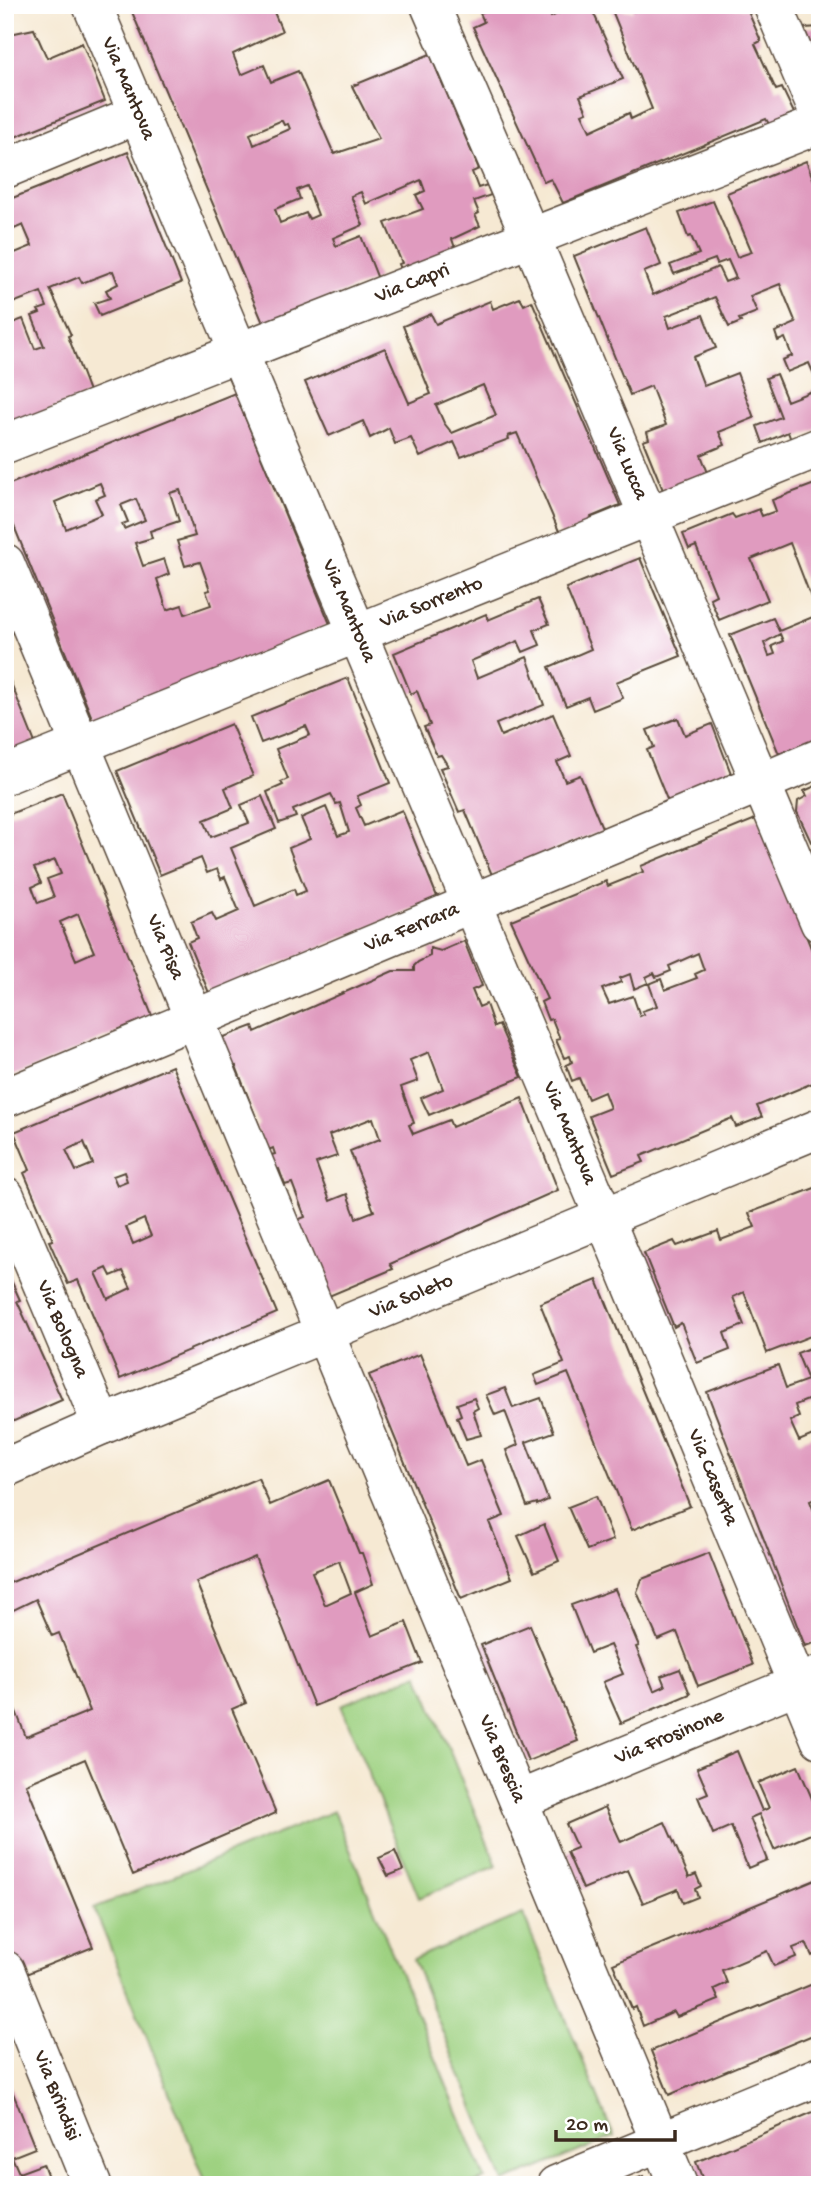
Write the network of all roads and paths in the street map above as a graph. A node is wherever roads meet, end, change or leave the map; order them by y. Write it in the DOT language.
graph roads {
  1 [pos="92,5"];
  2 [pos="430,5"];
  3 [pos="773,5"];
  4 [pos="138,114"];
  5 [pos="820,116"];
  6 [pos="820,124"];
  7 [pos="5,169"];
  8 [pos="531,238"];
  9 [pos="240,352"];
  10 [pos="5,444"];
  11 [pos="820,447"];
  12 [pos="649,516"];
  13 [pos="5,563"];
  14 [pos="357,633"];
  15 [pos="81,743"];
  16 [pos="820,758"];
  17 [pos="5,775"];
  18 [pos="761,782"];
  19 [pos="470,903"];
  20 [pos="820,923"];
  21 [pos="194,1017"];
  22 [pos="5,1098"];
  23 [pos="820,1128"];
  24 [pos="5,1196"];
  25 [pos="604,1217"];
  26 [pos="324,1333"];
  27 [pos="102,1425"];
  28 [pos="5,1468"];
  29 [pos="808,1679"];
  30 [pos="820,1739"];
  31 [pos="519,1800"];
  32 [pos="5,1970"];
  33 [pos="13,2007"];
  34 [pos="820,2076"];
  35 [pos="660,2141"];
  36 [pos="92,2185"];
  37 [pos="556,2185"];
  38 [pos="678,2185"];
  1 -- 4 [label="street, Via Mantova"];
  2 -- 8 [label="street, Via Lucca"];
  3 -- 5 [label="street"];
  4 -- 7 [label="street"];
  4 -- 9 [label="street, Via Mantova"];
  6 -- 8 [label="street, Via Capri"];
  8 -- 9 [label="street, Via Capri"];
  8 -- 12 [label="street, Via Lucca"];
  9 -- 10 [label="street, Via Capri"];
  9 -- 14 [label="street, Via Mantova"];
  11 -- 12 [label="street, Via Sorrento"];
  12 -- 14 [label="street, Via Sorrento"];
  12 -- 18 [label="street, Via Lucca"];
  13 -- 15 [label="street, Via Pisa"];
  14 -- 15 [label="street, Via Sorrento"];
  14 -- 19 [label="street, Via Mantova"];
  15 -- 17 [label="street, Via Sorrento"];
  15 -- 21 [label="street, Via Pisa"];
  16 -- 18 [label="street, Via Ferrara"];
  18 -- 19 [label="street, Via Ferrara"];
  18 -- 20 [label="street, Via Lucca"];
  19 -- 21 [label="street, Via Ferrara"];
  19 -- 25 [label="street, Via Mantova"];
  21 -- 22 [label="street, Via Ferrara"];
  21 -- 26 [label="street, Via Pisa"];
  23 -- 25 [label="street, Via Soleto"];
  24 -- 27 [label="street, Via Bologna"];
  25 -- 26 [label="street, Via Soleto"];
  25 -- 29 [label="street, Via Caserta"];
  26 -- 27 [label="street, Via Soleto"];
  26 -- 31 [label="street, Via Brescia"];
  27 -- 28 [label="street, Via Soleto"];
  29 -- 30 [label="street, Via Caserta"];
  29 -- 31 [label="street, Via Frosinone"];
  31 -- 35 [label="street, Via Brescia"];
  32 -- 33 [label="street, Via Brindisi"];
  33 -- 36 [label="street, Via Brindisi"];
  34 -- 35 [label="street"];
  35 -- 37 [label="street"];
  35 -- 38 [label="street, Via Brescia"];
}
